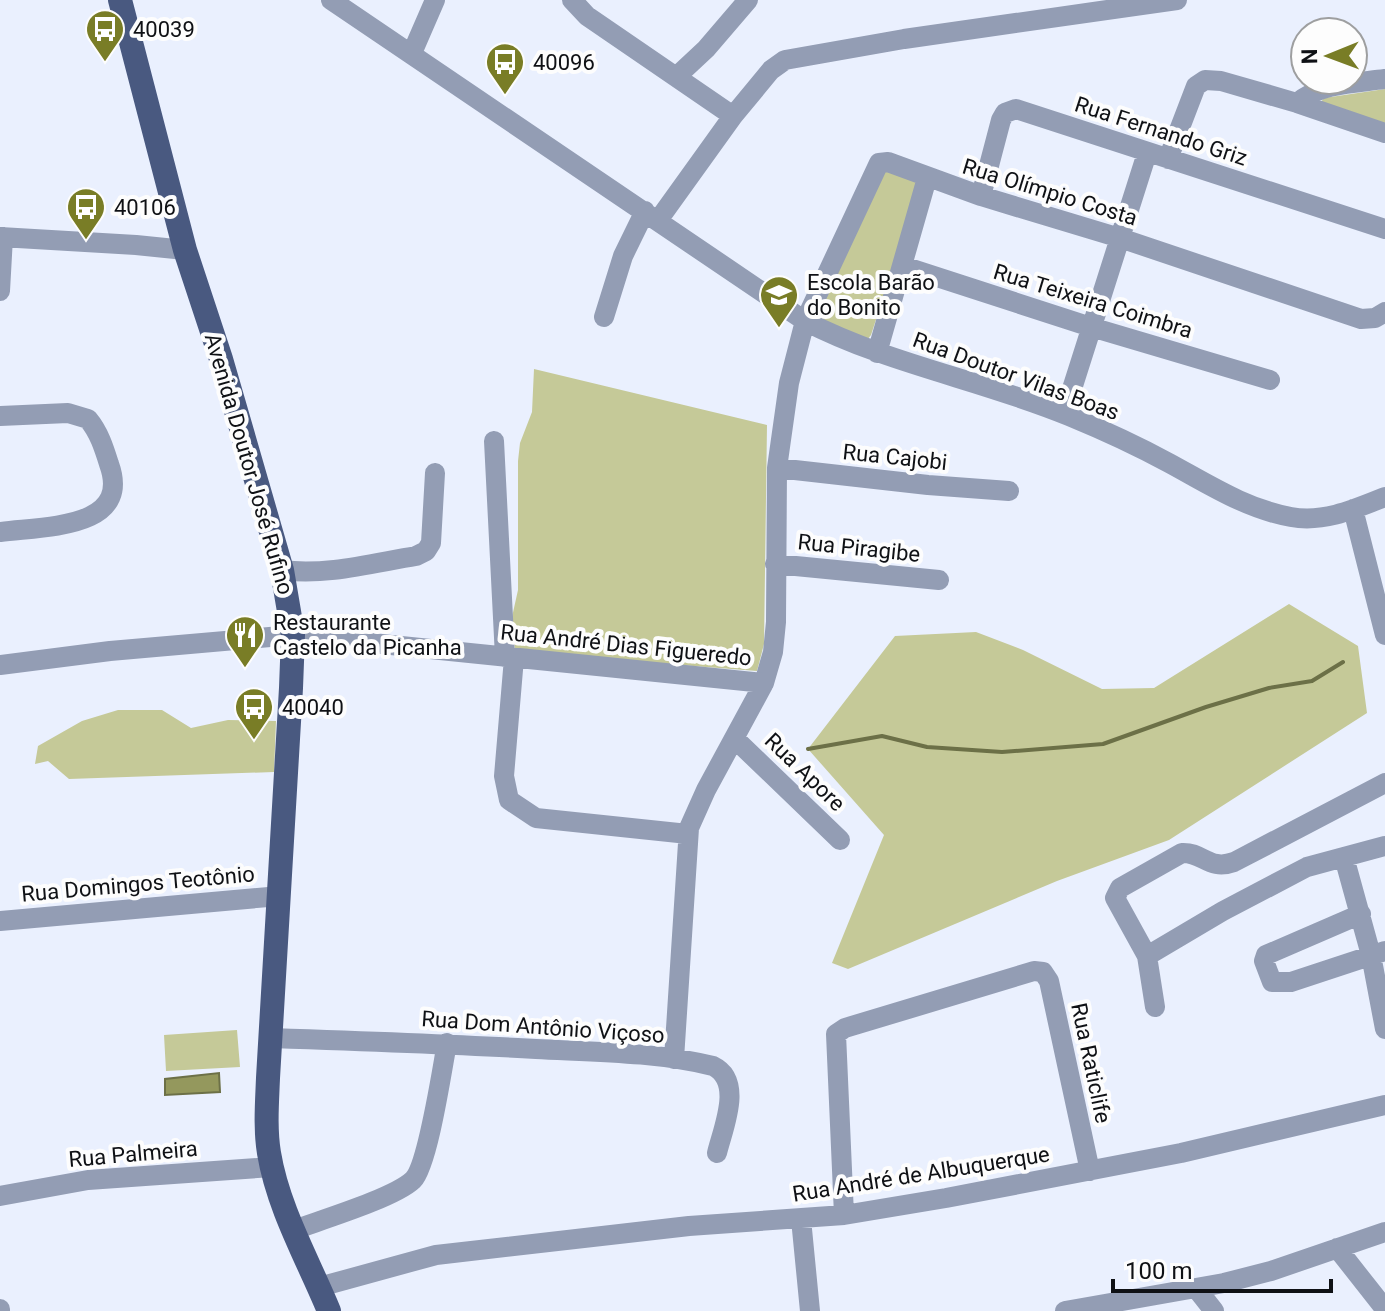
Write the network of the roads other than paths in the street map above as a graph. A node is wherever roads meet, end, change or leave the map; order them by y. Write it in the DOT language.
graph roads {
  1 [pos="120,0"];
  2 [pos="331,0"];
  3 [pos="435,0"];
  4 [pos="572,0"];
  5 [pos="748,0"];
  6 [pos="1177,0"];
  7 [pos="412,53"];
  8 [pos="676,77"];
  9 [pos="1385,79"];
  10 [pos="1297,103"];
  11 [pos="733,116"];
  12 [pos="1385,133"];
  13 [pos="1147,153"];
  14 [pos="1168,159"];
  15 [pos="927,178"];
  16 [pos="981,196"];
  17 [pos="652,215"];
  18 [pos="1385,229"];
  19 [pos="2,237"];
  20 [pos="1120,238"];
  21 [pos="185,250"];
  22 [pos="903,266"];
  23 [pos="0,291"];
  24 [pos="1380,315"];
  25 [pos="604,317"];
  26 [pos="805,321"];
  27 [pos="1091,327"];
  28 [pos="877,353"];
  29 [pos="1270,380"];
  30 [pos="1064,414"];
  31 [pos="0,416"];
  32 [pos="494,441"];
  33 [pos="777,468"];
  34 [pos="435,473"];
  35 [pos="1009,491"];
  36 [pos="1385,497"];
  37 [pos="1353,509"];
  38 [pos="0,532"];
  39 [pos="775,564"];
  40 [pos="282,570"];
  41 [pos="939,580"];
  42 [pos="293,635"];
  43 [pos="1385,635"];
  44 [pos="510,657"];
  45 [pos="0,665"];
  46 [pos="764,683"];
  47 [pos="735,739"];
  48 [pos="1385,783"];
  49 [pos="688,834"];
  50 [pos="840,840"];
  51 [pos="1385,846"];
  52 [pos="1344,857"];
  53 [pos="280,896"];
  54 [pos="1361,914"];
  55 [pos="0,921"];
  56 [pos="1378,953"];
  57 [pos="1147,956"];
  58 [pos="1155,1007"];
  59 [pos="1384,1015"];
  60 [pos="272,1038"];
  61 [pos="447,1043"];
  62 [pos="674,1059"];
  63 [pos="1385,1105"];
  64 [pos="717,1153"];
  65 [pos="272,1167"];
  66 [pos="1090,1171"];
  67 [pos="0,1196"];
  68 [pos="844,1215"];
  69 [pos="801,1219"];
  70 [pos="294,1230"];
  71 [pos="1385,1232"];
  72 [pos="1337,1248"];
  73 [pos="319,1287"];
  74 [pos="1196,1288"];
  75 [pos="1385,1309"];
  76 [pos="329,1311"];
  77 [pos="810,1311"];
  78 [pos="1065,1311"];
  79 [pos="1214,1311"];
  1 -- 21 [label="main road, Avenida Doutor José Rufino"];
  2 -- 7 [label="street, Rua Doutor Vilas Boas"];
  3 -- 7 [label="street"];
  4 -- 8 [label="street"];
  5 -- 8 [label="street"];
  6 -- 11 [label="street"];
  7 -- 17 [label="street, Rua Doutor Vilas Boas"];
  8 -- 11 [label="street"];
  9 -- 10 [label="street"];
  10 -- 12 [label="street"];
  10 -- 14 [label="street"];
  11 -- 17 [label="street"];
  13 -- 14 [label="street, Rua Fernando Griz"];
  13 -- 16 [label="street, Rua Fernando Griz"];
  13 -- 20 [label="street"];
  14 -- 18 [label="street, Rua Fernando Griz"];
  15 -- 16 [label="street, Rua Olímpio Costa"];
  15 -- 22 [label="street"];
  15 -- 26 [label="street, Rua Olímpio Costa"];
  16 -- 20 [label="street, Rua Olímpio Costa"];
  17 -- 25 [label="street"];
  17 -- 26 [label="street, Rua Doutor Vilas Boas"];
  19 -- 21 [label="street"];
  19 -- 23 [label="street"];
  20 -- 24 [label="street, Rua Olímpio Costa"];
  20 -- 27 [label="street"];
  21 -- 40 [label="main road, Avenida Doutor José Rufino"];
  22 -- 27 [label="street, Rua Teixeira Coimbra"];
  22 -- 28 [label="street"];
  26 -- 28 [label="street, Rua Doutor Vilas Boas"];
  26 -- 33 [label="street, Rua Dom Antônio Viçoso"];
  27 -- 29 [label="street, Rua Teixeira Coimbra"];
  27 -- 30 [label="street"];
  28 -- 30 [label="street, Rua Doutor Vilas Boas"];
  30 -- 37 [label="street, Rua Doutor Vilas Boas"];
  31 -- 38 [label="street"];
  32 -- 44 [label="street"];
  33 -- 35 [label="street, Rua Cajobi"];
  33 -- 39 [label="street, Rua Dom Antônio Viçoso"];
  34 -- 40 [label="street"];
  36 -- 37 [label="street, Rua Doutor Vilas Boas"];
  37 -- 43 [label="street"];
  39 -- 41 [label="street, Rua Piragibe"];
  39 -- 46 [label="street, Rua Dom Antônio Viçoso"];
  40 -- 42 [label="main road, Avenida Doutor José Rufino"];
  42 -- 44 [label="street, Rua André Dias Figueredo"];
  42 -- 45 [label="street, Rua André Dias Figueredo"];
  42 -- 53 [label="main road, Avenida Doutor José Rufino"];
  44 -- 46 [label="street, Rua André Dias Figueredo"];
  44 -- 49 [label="street"];
  46 -- 47 [label="street, Rua Dom Antônio Viçoso"];
  47 -- 49 [label="street, Rua Dom Antônio Viçoso"];
  47 -- 50 [label="street, Rua Apore"];
  48 -- 57 [label="street"];
  49 -- 62 [label="street, Rua Dom Antônio Viçoso"];
  51 -- 52 [label="street"];
  52 -- 54 [label="street"];
  52 -- 57 [label="street"];
  53 -- 55 [label="street, Rua Domingos Teotônio"];
  53 -- 60 [label="main road, Avenida Doutor José Rufino"];
  54 -- 56 [label="street"];
  54 -- 56 [label="street"];
  56 -- 59 [label="street"];
  57 -- 58 [label="street"];
  60 -- 61 [label="street, Rua Dom Antônio Viçoso"];
  60 -- 65 [label="main road, Avenida Doutor José Rufino"];
  61 -- 62 [label="street, Rua Dom Antônio Viçoso"];
  61 -- 70 [label="street"];
  62 -- 64 [label="street"];
  63 -- 66 [label="street, Rua André de Albuquerque"];
  65 -- 67 [label="street, Rua Palmeira"];
  65 -- 70 [label="main road, Avenida Doutor José Rufino"];
  66 -- 68 [label="street, Rua André de Albuquerque"];
  66 -- 68 [label="street, Rua Raticlife"];
  68 -- 69 [label="street, Rua André de Albuquerque"];
  69 -- 73 [label="street, Rua André de Albuquerque"];
  69 -- 77 [label="street"];
  70 -- 73 [label="main road, Avenida Doutor José Rufino"];
  71 -- 72 [label="street"];
  72 -- 74 [label="street"];
  72 -- 75 [label="street"];
  73 -- 76 [label="main road, Avenida Doutor José Rufino"];
  74 -- 78 [label="street"];
  74 -- 79 [label="street"];
}
